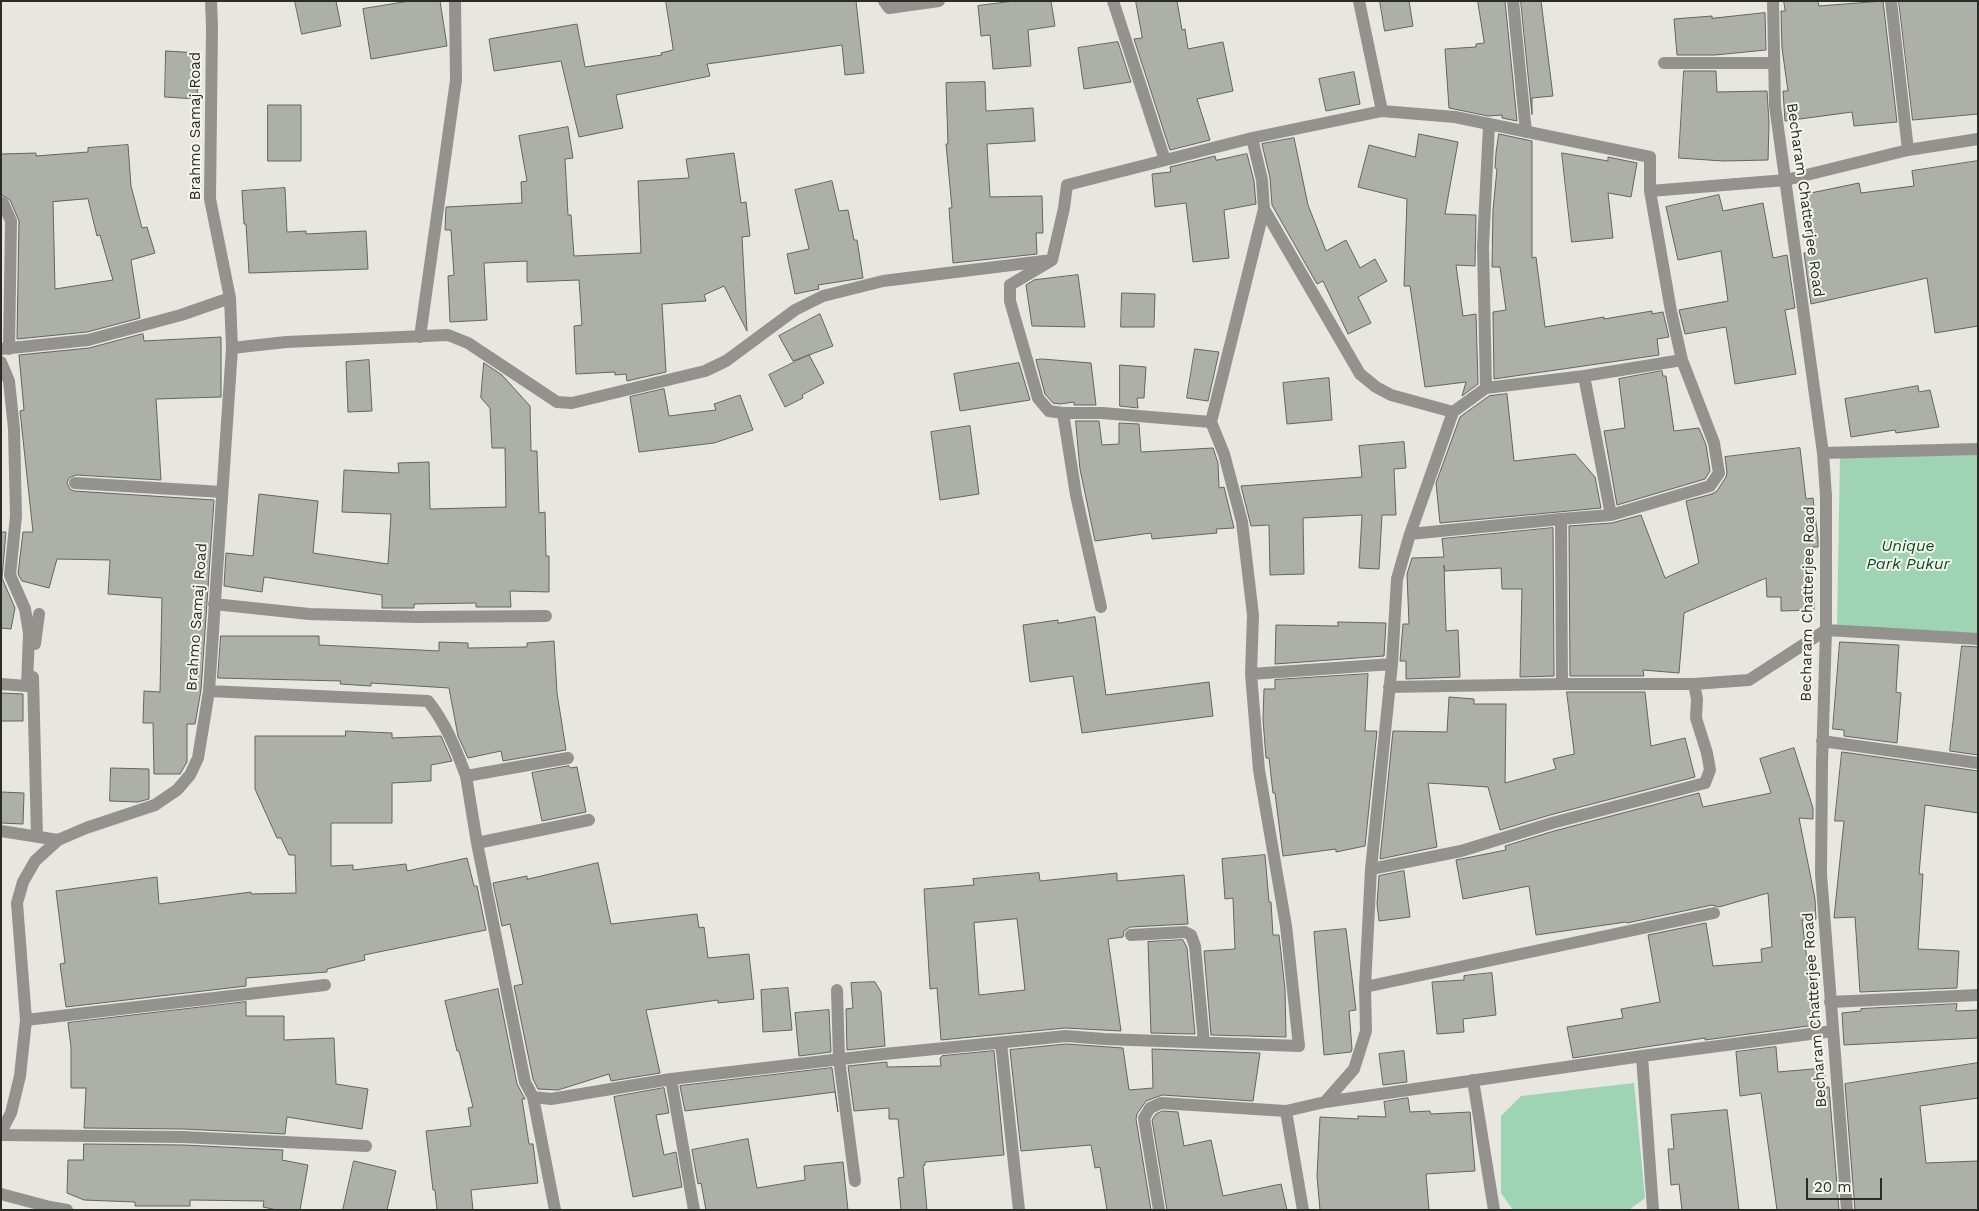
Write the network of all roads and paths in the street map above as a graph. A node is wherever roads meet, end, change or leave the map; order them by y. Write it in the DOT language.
graph roads {
  1 [pos="210,1"];
  2 [pos="455,1"];
  3 [pos="884,1"];
  4 [pos="938,1"];
  5 [pos="1113,1"];
  6 [pos="1359,1"];
  7 [pos="1513,1"];
  8 [pos="1773,1"];
  9 [pos="1891,1"];
  10 [pos="1664,63"];
  11 [pos="1774,63"];
  12 [pos="1382,111"];
  13 [pos="1489,125"];
  14 [pos="1526,132"];
  15 [pos="1252,138"];
  16 [pos="1978,139"];
  17 [pos="1908,150"];
  18 [pos="1165,160"];
  19 [pos="1786,180"];
  20 [pos="1650,191"];
  21 [pos="1,202"];
  22 [pos="1264,209"];
  23 [pos="1052,260"];
  24 [pos="230,298"];
  25 [pos="420,337"];
  26 [pos="232,348"];
  27 [pos="5,349"];
  28 [pos="1682,360"];
  29 [pos="1,362"];
  30 [pos="1584,376"];
  31 [pos="1486,388"];
  32 [pos="1453,412"];
  33 [pos="1063,413"];
  34 [pos="1211,422"];
  35 [pos="1978,449"];
  36 [pos="1823,452"];
  37 [pos="75,484"];
  38 [pos="222,492"];
  39 [pos="1611,515"];
  40 [pos="1561,519"];
  41 [pos="1410,534"];
  42 [pos="214,604"];
  43 [pos="1101,607"];
  44 [pos="39,614"];
  45 [pos="546,616"];
  46 [pos="1826,630"];
  47 [pos="1978,639"];
  48 [pos="1392,664"];
  49 [pos="1251,674"];
  50 [pos="1,684"];
  51 [pos="1562,684"];
  52 [pos="1694,684"];
  53 [pos="1389,687"];
  54 [pos="209,691"];
  55 [pos="1822,742"];
  56 [pos="568,758"];
  57 [pos="1978,763"];
  58 [pos="466,776"];
  59 [pos="589,820"];
  60 [pos="1,831"];
  61 [pos="37,837"];
  62 [pos="58,840"];
  63 [pos="477,843"];
  64 [pos="1371,869"];
  65 [pos="1714,913"];
  66 [pos="1131,935"];
  67 [pos="325,985"];
  68 [pos="1365,987"];
  69 [pos="837,990"];
  70 [pos="1978,995"];
  71 [pos="1830,1002"];
  72 [pos="26,1020"];
  73 [pos="1833,1031"];
  74 [pos="1001,1043"];
  75 [pos="1204,1044"];
  76 [pos="1642,1056"];
  77 [pos="839,1059"];
  78 [pos="671,1079"];
  79 [pos="1473,1080"];
  80 [pos="533,1096"];
  81 [pos="1325,1102"];
  82 [pos="1286,1110"];
  83 [pos="1,1133"];
  84 [pos="366,1146"];
  85 [pos="854,1181"];
  86 [pos="1,1194"];
  87 [pos="67,1210"];
  88 [pos="555,1210"];
  89 [pos="694,1210"];
  90 [pos="1019,1210"];
  91 [pos="1159,1210"];
  92 [pos="1303,1210"];
  93 [pos="1494,1210"];
  94 [pos="1653,1210"];
  95 [pos="1847,1210"];
  1 -- 24 [label="street, Brahmo Samaj Road"];
  2 -- 25 [label="street"];
  3 -- 4 [label="street"];
  5 -- 18 [label="street"];
  6 -- 12 [label="street"];
  7 -- 14 [label="street"];
  8 -- 11 [label="street, Becharam Chatterjee Road"];
  9 -- 17 [label="street"];
  10 -- 11 [label="street"];
  11 -- 19 [label="street, Becharam Chatterjee Road"];
  12 -- 13 [label="street"];
  12 -- 15 [label="street"];
  13 -- 14 [label="street"];
  13 -- 31 [label="street"];
  14 -- 20 [label="street"];
  15 -- 18 [label="street"];
  15 -- 22 [label="street"];
  16 -- 17 [label="street"];
  17 -- 19 [label="street"];
  18 -- 23 [label="street"];
  19 -- 20 [label="street"];
  19 -- 36 [label="street, Becharam Chatterjee Road"];
  20 -- 28 [label="street"];
  21 -- 27 [label="street"];
  22 -- 32 [label="street"];
  22 -- 34 [label="street"];
  23 -- 25 [label="street"];
  23 -- 33 [label="street"];
  24 -- 26 [label="street, Brahmo Samaj Road"];
  24 -- 27 [label="street"];
  25 -- 26 [label="street"];
  26 -- 38 [label="street, Brahmo Samaj Road"];
  28 -- 30 [label="street"];
  28 -- 39 [label="street"];
  29 -- 50 [label="street"];
  30 -- 31 [label="street"];
  30 -- 39 [label="street"];
  31 -- 32 [label="street"];
  32 -- 41 [label="street"];
  33 -- 34 [label="street"];
  33 -- 43 [label="street"];
  34 -- 49 [label="street"];
  35 -- 36 [label="street"];
  36 -- 46 [label="street, Becharam Chatterjee Road"];
  37 -- 38 [label="street"];
  38 -- 42 [label="street, Brahmo Samaj Road"];
  39 -- 40 [label="street"];
  40 -- 41 [label="street"];
  40 -- 51 [label="street"];
  41 -- 48 [label="street"];
  42 -- 45 [label="street"];
  42 -- 54 [label="street, Brahmo Samaj Road"];
  44 -- 61 [label="street"];
  46 -- 47 [label="street"];
  46 -- 52 [label="street"];
  46 -- 55 [label="street, Becharam Chatterjee Road"];
  48 -- 49 [label="street"];
  48 -- 53 [label="street"];
  49 -- 75 [label="street"];
  51 -- 52 [label="street"];
  51 -- 53 [label="street"];
  52 -- 64 [label="street"];
  53 -- 64 [label="street"];
  54 -- 58 [label="street"];
  54 -- 62 [label="street, Brahmo Samaj Road"];
  55 -- 57 [label="street"];
  55 -- 71 [label="street, Becharam Chatterjee Road"];
  56 -- 58 [label="street"];
  58 -- 63 [label="street"];
  59 -- 63 [label="street"];
  60 -- 61 [label="street"];
  61 -- 62 [label="street"];
  62 -- 72 [label="street, Brahmo Samaj Road"];
  63 -- 80 [label="street"];
  64 -- 68 [label="street"];
  65 -- 68 [label="street"];
  66 -- 75 [label="street"];
  67 -- 72 [label="street"];
  68 -- 81 [label="street"];
  69 -- 77 [label="street"];
  70 -- 71 [label="street"];
  71 -- 73 [label="street, Becharam Chatterjee Road"];
  72 -- 83 [label="street, Brahmo Samaj Road"];
  73 -- 76 [label="street"];
  73 -- 95 [label="street, Becharam Chatterjee Road"];
  74 -- 75 [label="street"];
  74 -- 77 [label="street"];
  74 -- 90 [label="street"];
  76 -- 79 [label="street"];
  76 -- 94 [label="street"];
  77 -- 78 [label="street"];
  77 -- 85 [label="street"];
  78 -- 80 [label="street"];
  78 -- 89 [label="street"];
  79 -- 81 [label="street"];
  79 -- 93 [label="street"];
  80 -- 88 [label="street"];
  81 -- 82 [label="street"];
  82 -- 91 [label="street"];
  82 -- 92 [label="street"];
  83 -- 84 [label="street"];
  86 -- 87 [label="street"];
}
